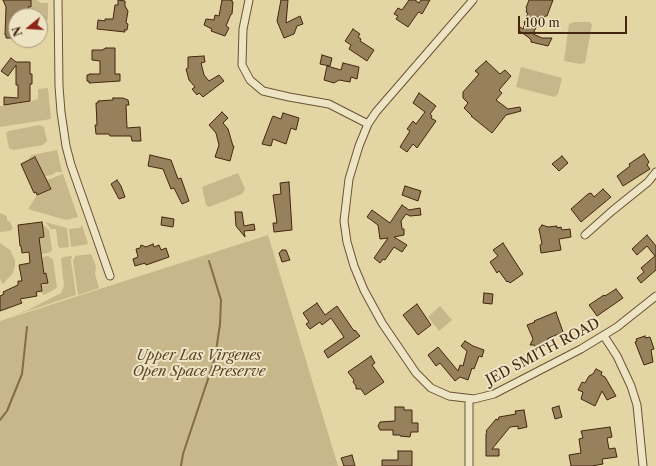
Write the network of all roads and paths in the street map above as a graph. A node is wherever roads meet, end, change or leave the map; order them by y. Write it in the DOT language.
graph roads {
  1 [pos="58,0"];
  2 [pos="249,0"];
  3 [pos="473,0"];
  4 [pos="368,124"];
  5 [pos="656,172"];
  6 [pos="585,234"];
  7 [pos="110,276"];
  8 [pos="656,296"];
  9 [pos="604,336"];
  10 [pos="469,399"];
  11 [pos="470,466"];
  12 [pos="643,466"];
  1 -- 7 [label="street"];
  2 -- 4 [label="street"];
  3 -- 4 [label="street, JED SMITH ROAD"];
  4 -- 10 [label="street, JED SMITH ROAD"];
  5 -- 6 [label="street"];
  8 -- 9 [label="street, JED SMITH ROAD"];
  9 -- 10 [label="street, JED SMITH ROAD"];
  9 -- 12 [label="street"];
  10 -- 11 [label="street"];
}
